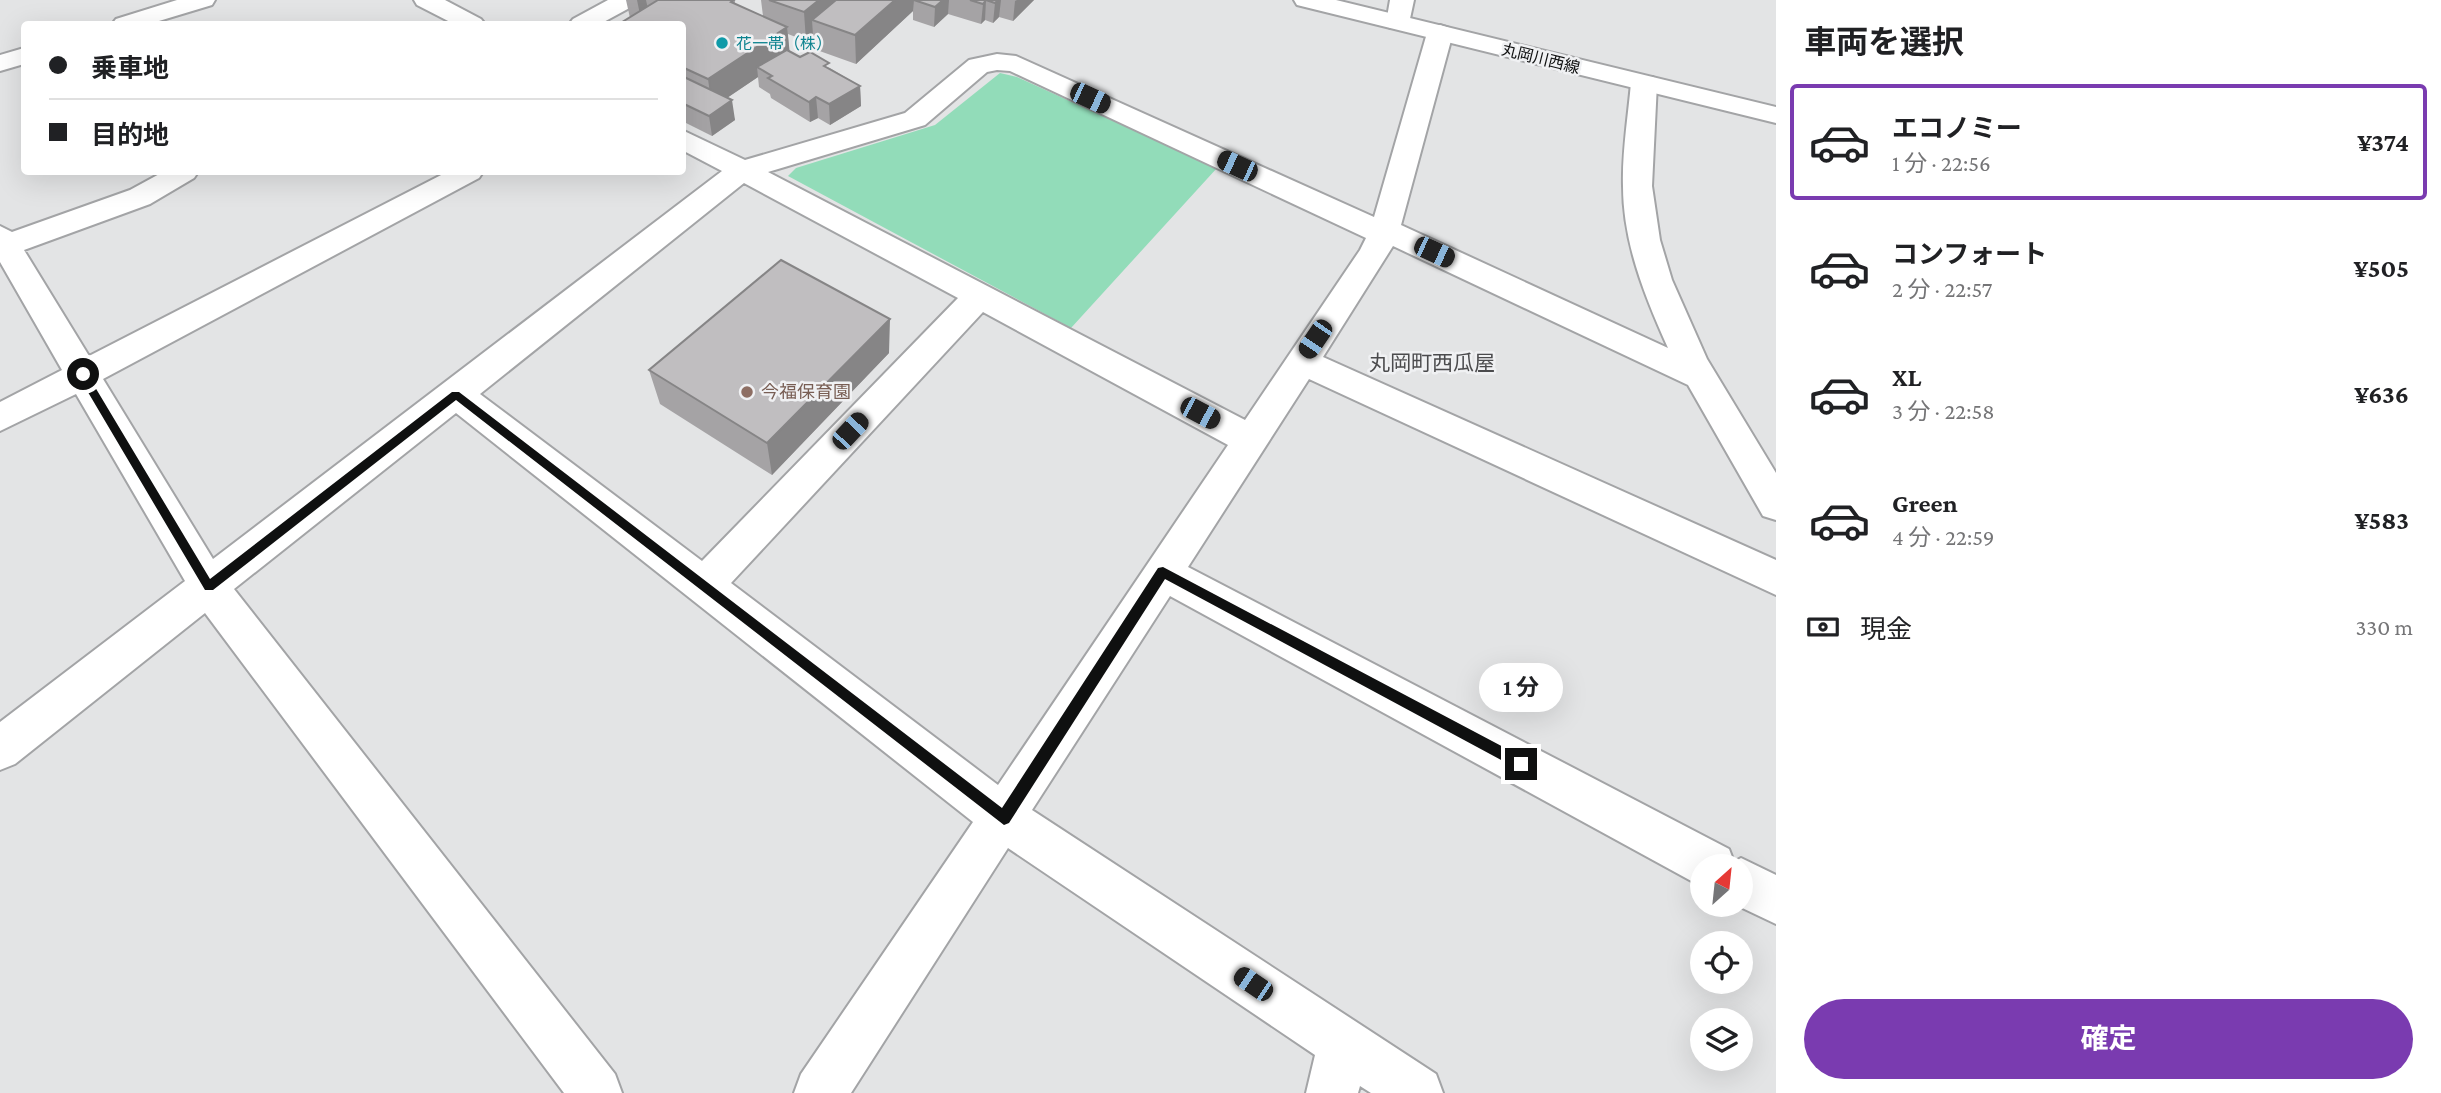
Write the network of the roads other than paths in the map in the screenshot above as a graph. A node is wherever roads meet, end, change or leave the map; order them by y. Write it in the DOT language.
graph roads {
  1 [pos="203,0"];
  2 [pos="426,0"];
  3 [pos="626,0"];
  4 [pos="1306,0"];
  5 [pos="1400,11"];
  6 [pos="135,21"];
  7 [pos="454,21"];
  8 [pos="588,21"];
  9 [pos="1440,33"];
  10 [pos="21,57"];
  11 [pos="0,64"];
  12 [pos="1644,83"];
  13 [pos="1776,115"];
  14 [pos="686,140"];
  15 [pos="743,170"];
  16 [pos="179,175"];
  17 [pos="463,175"];
  18 [pos="1384,232"];
  19 [pos="2,242"];
  20 [pos="979,296"];
  21 [pos="1301,361"];
  22 [pos="83,374"];
  23 [pos="1701,377"];
  24 [pos="456,394"];
  25 [pos="0,418"];
  26 [pos="1249,439"];
  27 [pos="1776,505"];
  28 [pos="1163,572"];
  29 [pos="1776,578"];
  30 [pos="704,586"];
  31 [pos="209,587"];
  32 [pos="0,749"];
  33 [pos="1004,818"];
  34 [pos="1690,854"];
  35 [pos="1754,889"];
  36 [pos="1776,900"];
  37 [pos="1343,1044"];
  38 [pos="596,1093"];
  39 [pos="820,1093"];
  40 [pos="1332,1093"];
  41 [pos="1417,1093"];
  1 -- 6 [label="street"];
  2 -- 7 [label="street"];
  3 -- 8 [label="street"];
  4 -- 5 [label="street, 丸岡川西線"];
  5 -- 9 [label="street, 丸岡川西線"];
  9 -- 12 [label="street, 丸岡川西線"];
  9 -- 18 [label="street"];
  10 -- 11 [label="street"];
  12 -- 13 [label="street, 丸岡川西線"];
  12 -- 23 [label="street"];
  14 -- 15 [label="street"];
  15 -- 18 [label="street"];
  15 -- 20 [label="street"];
  15 -- 24 [label="street"];
  16 -- 19 [label="street"];
  17 -- 22 [label="street"];
  18 -- 21 [label="street"];
  18 -- 23 [label="street"];
  19 -- 22 [label="street"];
  20 -- 26 [label="street"];
  20 -- 30 [label="street"];
  21 -- 26 [label="street"];
  21 -- 29 [label="street"];
  22 -- 25 [label="street"];
  22 -- 31 [label="street"];
  23 -- 27 [label="street"];
  24 -- 30 [label="street"];
  24 -- 31 [label="street"];
  26 -- 28 [label="street"];
  28 -- 33 [label="street"];
  28 -- 34 [label="street"];
  30 -- 33 [label="street"];
  31 -- 32 [label="street"];
  31 -- 38 [label="street"];
  33 -- 37 [label="street"];
  33 -- 39 [label="street"];
  35 -- 36 [label="street"];
  37 -- 40 [label="street"];
  37 -- 41 [label="street"];
}
